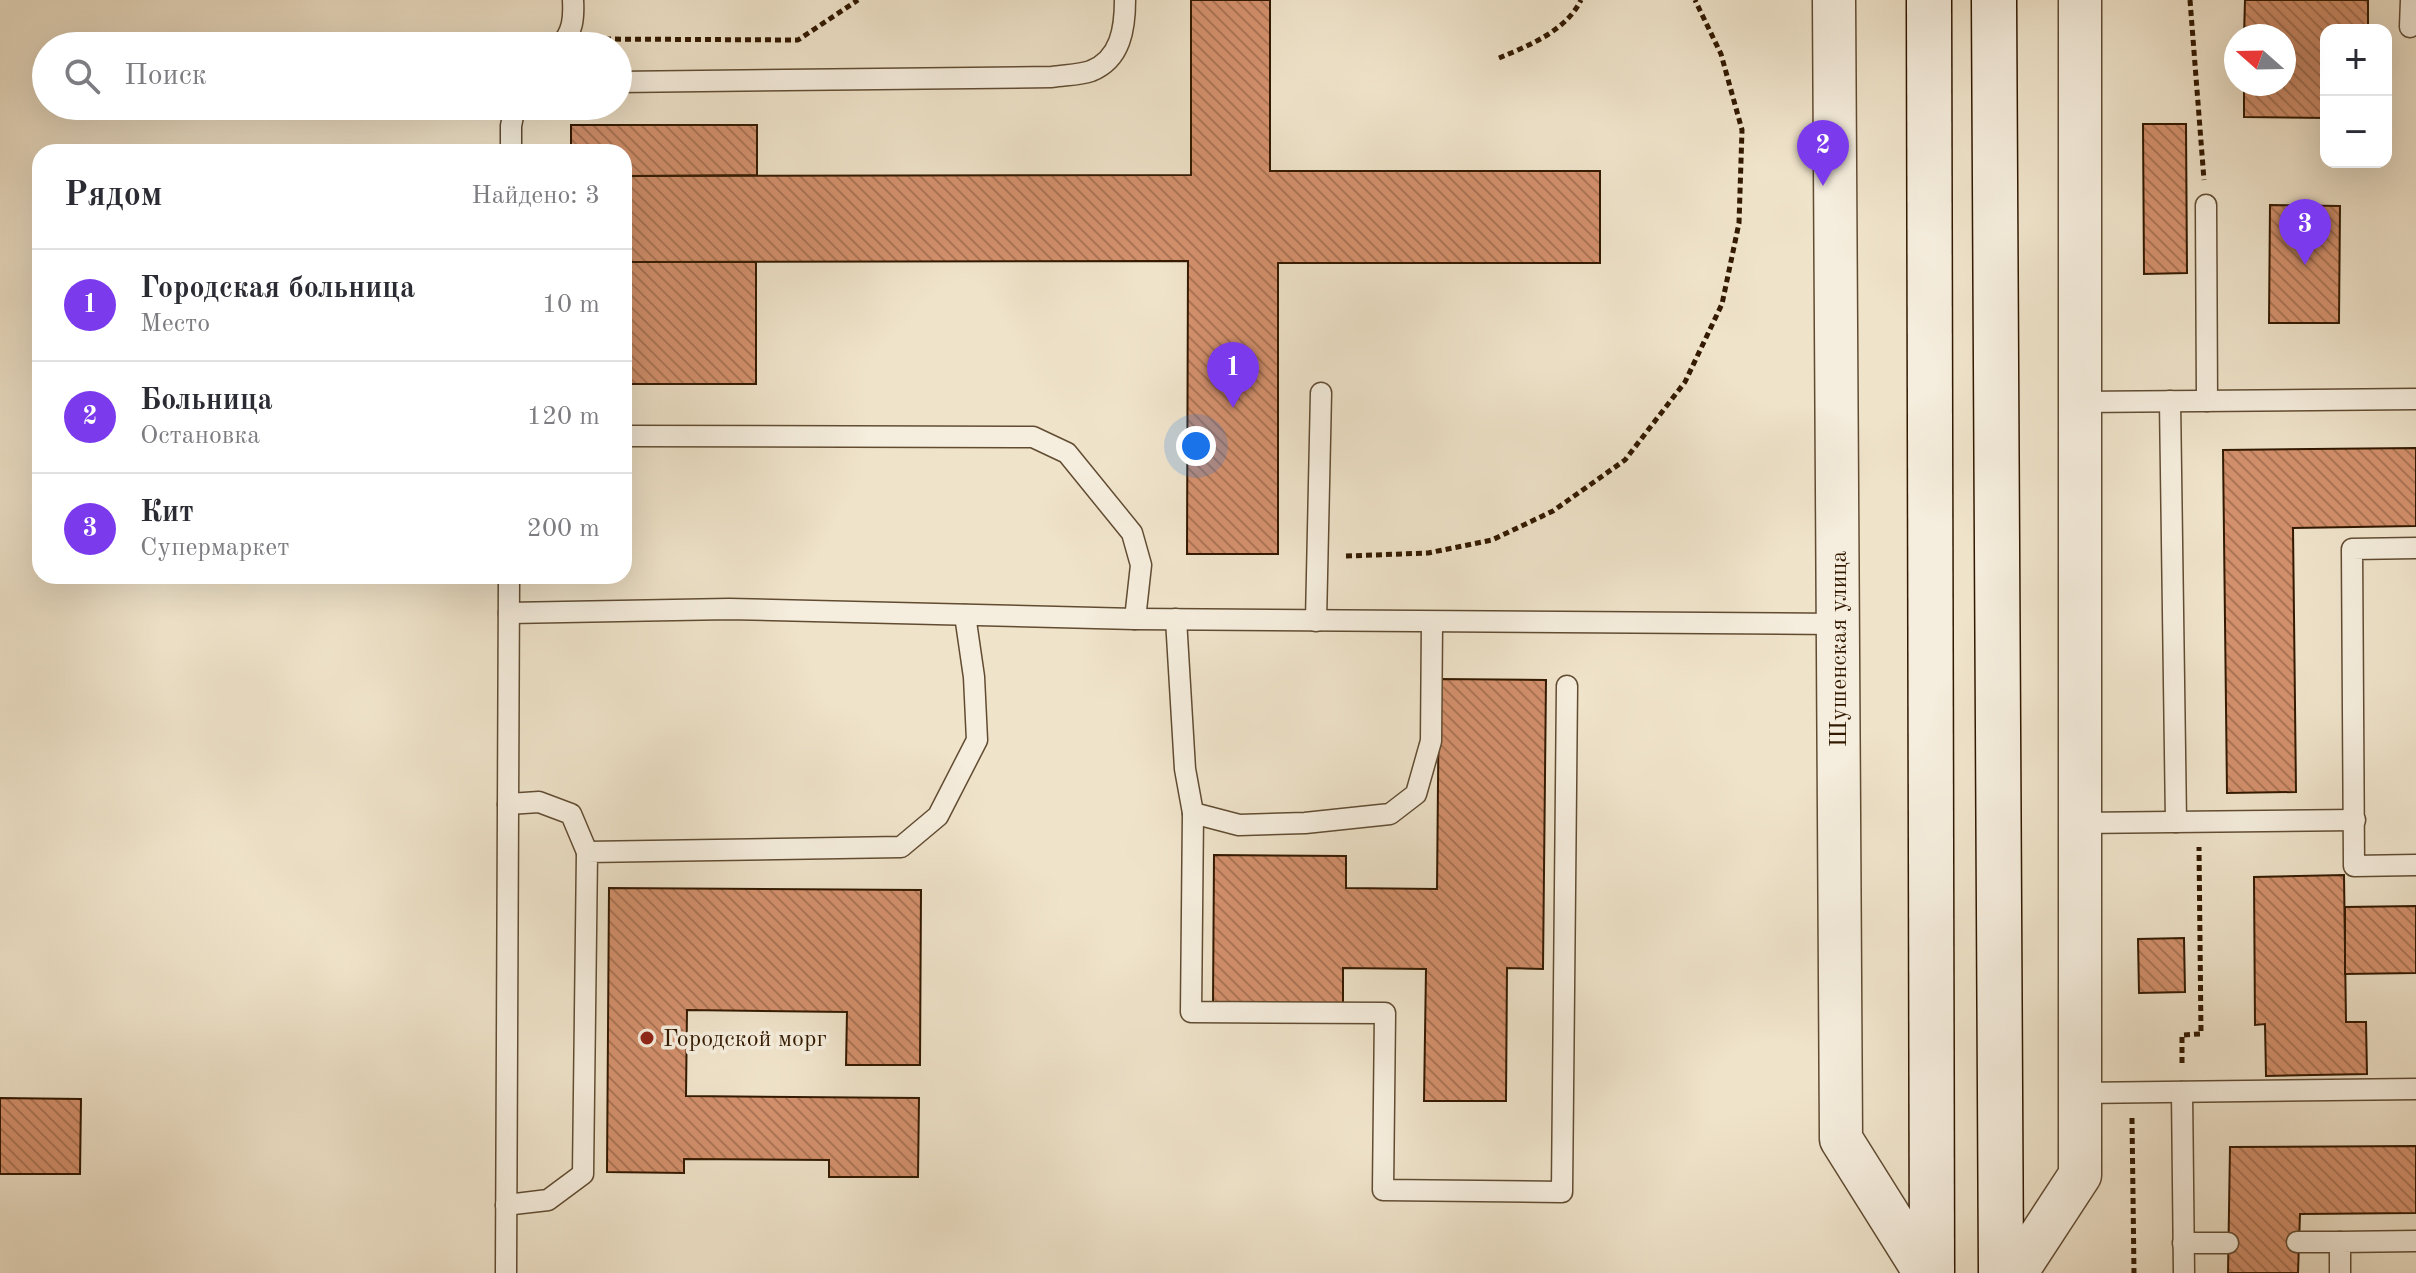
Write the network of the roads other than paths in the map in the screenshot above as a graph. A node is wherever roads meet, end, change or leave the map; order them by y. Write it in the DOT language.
graph roads {
  1 [pos="573,0"];
  2 [pos="1125,0"];
  3 [pos="1834,0"];
  4 [pos="1929,0"];
  5 [pos="1994,0"];
  6 [pos="2080,0"];
  7 [pos="2411,0"];
  8 [pos="2410,27"];
  9 [pos="568,32"];
  10 [pos="632,82"];
  11 [pos="512,120"];
  12 [pos="511,144"];
  13 [pos="2206,205"];
  14 [pos="1321,393"];
  15 [pos="2416,399"];
  16 [pos="2170,401"];
  17 [pos="2207,401"];
  18 [pos="2080,402"];
  19 [pos="632,436"];
  20 [pos="2416,548"];
  21 [pos="509,584"];
  22 [pos="509,613"];
  23 [pos="965,615"];
  24 [pos="1135,619"];
  25 [pos="1176,619"];
  26 [pos="1316,621"];
  27 [pos="1432,622"];
  28 [pos="1838,624"];
  29 [pos="1567,686"];
  30 [pos="508,804"];
  31 [pos="1193,813"];
  32 [pos="2355,820"];
  33 [pos="2176,822"];
  34 [pos="2080,823"];
  35 [pos="587,852"];
  36 [pos="2416,865"];
  37 [pos="2416,1089"];
  38 [pos="2182,1092"];
  39 [pos="2080,1093"];
  40 [pos="506,1205"];
  41 [pos="2416,1241"];
  42 [pos="2297,1242"];
  43 [pos="2340,1242"];
  44 [pos="2183,1243"];
  45 [pos="2228,1243"];
  46 [pos="506,1273"];
  47 [pos="1925,1273"];
  48 [pos="1932,1273"];
  49 [pos="2001,1273"];
  50 [pos="2016,1273"];
  51 [pos="2184,1273"];
  52 [pos="2340,1273"];
  1 -- 9 [label="lane"];
  2 -- 10 [label="lane"];
  3 -- 28 [label="street, Шушенская улица"];
  4 -- 48 [label="street"];
  5 -- 49 [label="street"];
  6 -- 18 [label="street"];
  7 -- 8 [label="lane"];
  11 -- 12 [label="lane"];
  13 -- 17 [label="lane"];
  14 -- 26 [label="lane"];
  15 -- 17 [label="lane"];
  16 -- 17 [label="lane"];
  16 -- 18 [label="lane"];
  16 -- 33 [label="lane"];
  18 -- 34 [label="street"];
  19 -- 24 [label="lane"];
  20 -- 32 [label="lane"];
  21 -- 22 [label="lane"];
  22 -- 23 [label="lane"];
  22 -- 30 [label="lane"];
  23 -- 24 [label="lane"];
  23 -- 35 [label="lane"];
  24 -- 25 [label="lane"];
  25 -- 26 [label="lane"];
  25 -- 31 [label="lane"];
  26 -- 27 [label="lane"];
  27 -- 28 [label="lane"];
  27 -- 31 [label="lane"];
  28 -- 47 [label="street, Шушенская улица"];
  29 -- 31 [label="lane"];
  30 -- 35 [label="lane"];
  30 -- 40 [label="lane"];
  32 -- 33 [label="lane"];
  32 -- 36 [label="lane"];
  33 -- 34 [label="lane"];
  34 -- 39 [label="street"];
  35 -- 40 [label="lane"];
  37 -- 38 [label="lane"];
  38 -- 39 [label="lane"];
  38 -- 44 [label="lane"];
  39 -- 50 [label="street"];
  40 -- 46 [label="lane"];
  41 -- 43 [label="lane"];
  42 -- 43 [label="lane"];
  43 -- 52 [label="lane"];
  44 -- 45 [label="lane"];
  44 -- 51 [label="lane"];
}
